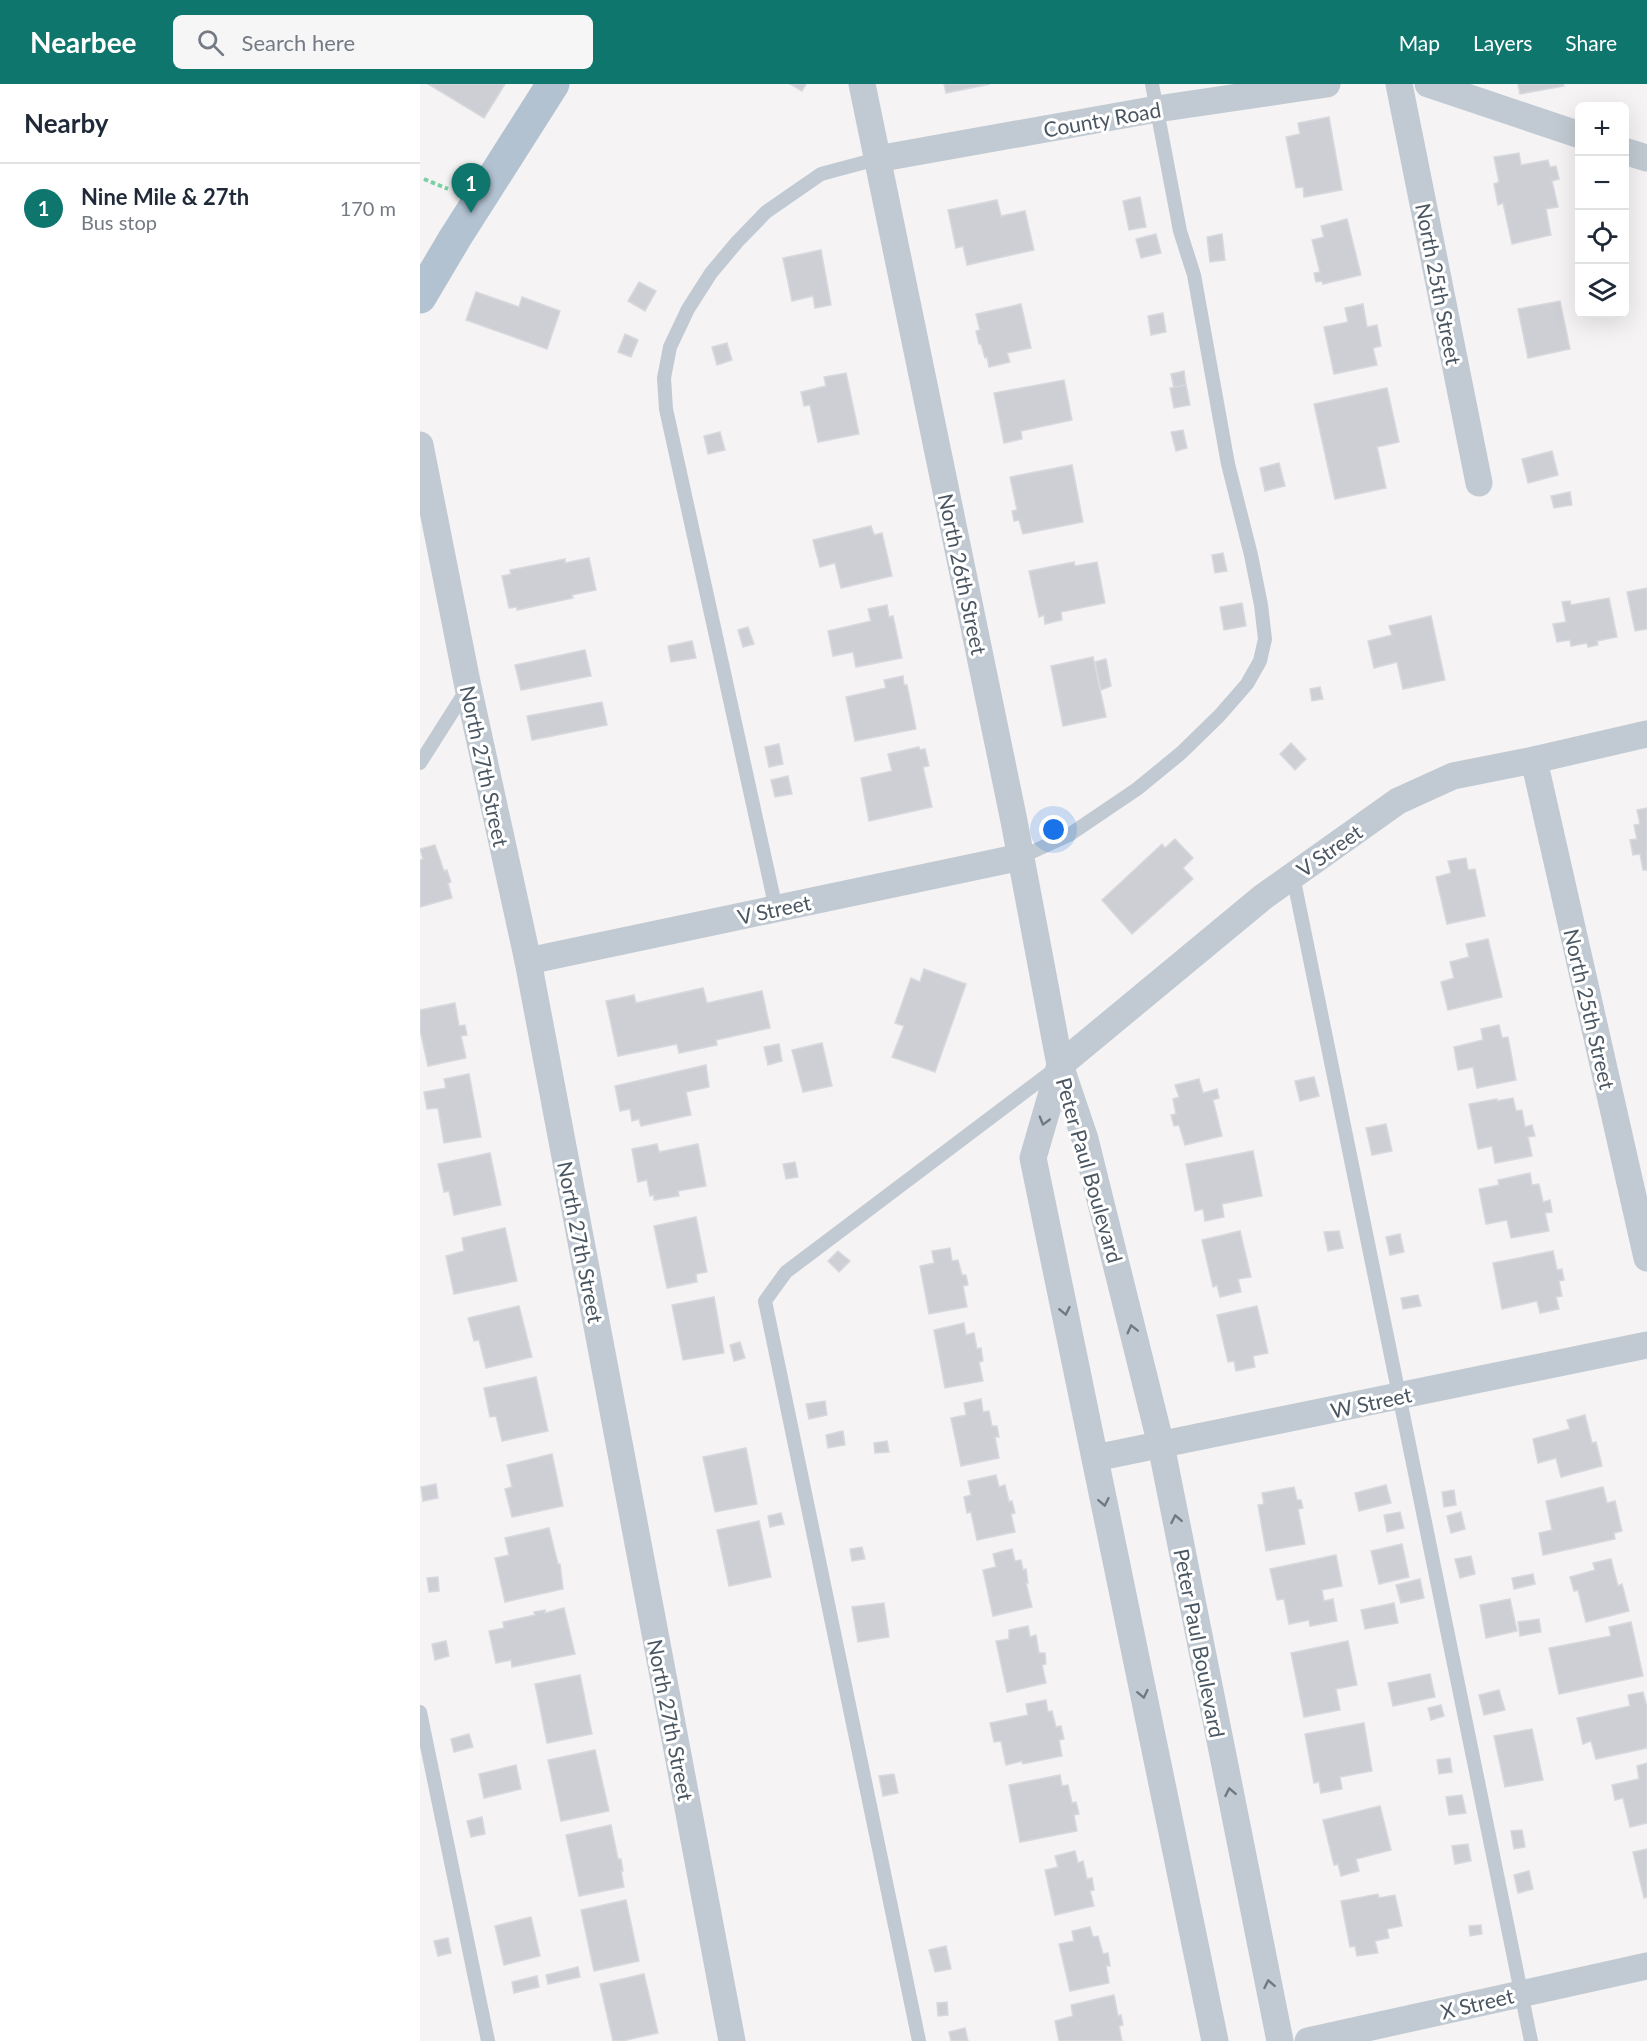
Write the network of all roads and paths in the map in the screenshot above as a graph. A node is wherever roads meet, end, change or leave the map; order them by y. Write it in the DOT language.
graph roads {
  1 [pos="553,84"];
  2 [pos="862,84"];
  3 [pos="1327,84"];
  4 [pos="1400,84"];
  5 [pos="1428,84"];
  6 [pos="1154,97"];
  7 [pos="1575,133"];
  8 [pos="1629,153"];
  9 [pos="1647,158"];
  10 [pos="877,159"];
  11 [pos="424,179"];
  12 [pos="448,189"];
  13 [pos="420,297"];
  14 [pos="420,445"];
  15 [pos="1479,483"];
  16 [pos="468,687"];
  17 [pos="1647,734"];
  18 [pos="1534,760"];
  19 [pos="420,763"];
  20 [pos="1021,857"];
  21 [pos="1293,876"];
  22 [pos="776,909"];
  23 [pos="528,961"];
  24 [pos="1060,1065"];
  25 [pos="1647,1258"];
  26 [pos="1647,1346"];
  27 [pos="1399,1396"];
  28 [pos="1161,1445"];
  29 [pos="1095,1458"];
  30 [pos="420,1712"];
  31 [pos="1647,1966"];
  32 [pos="1521,1993"];
  33 [pos="488,2041"];
  34 [pos="732,2041"];
  35 [pos="919,2041"];
  36 [pos="1215,2041"];
  37 [pos="1280,2041"];
  38 [pos="1308,2041"];
  39 [pos="1531,2041"];
  1 -- 13 [label="main road"];
  2 -- 10 [label="street, North 26th Street"];
  3 -- 6 [label="street, County Road"];
  4 -- 15 [label="street, North 25th Street"];
  5 -- 7 [label="street"];
  6 -- 10 [label="street, County Road"];
  6 -- 20 [label="lane"];
  8 -- 9 [label="street"];
  10 -- 20 [label="street, North 26th Street"];
  10 -- 22 [label="lane"];
  11 -- 12 [label="path"];
  14 -- 16 [label="street, North 27th Street"];
  16 -- 19 [label="lane"];
  16 -- 23 [label="street, North 27th Street"];
  17 -- 18 [label="street, V Street"];
  18 -- 21 [label="street, V Street"];
  18 -- 25 [label="street, North 25th Street"];
  20 -- 22 [label="street, V Street"];
  20 -- 24 [label="street, North 26th Street"];
  21 -- 24 [label="street, V Street"];
  21 -- 27 [label="lane"];
  22 -- 23 [label="street, V Street"];
  23 -- 34 [label="street, North 27th Street"];
  28 -- 24 [label="street, Peter Paul Boulevard, one-way"];
  24 -- 29 [label="street, Peter Paul Boulevard, one-way"];
  24 -- 35 [label="lane"];
  26 -- 27 [label="street, W Street"];
  27 -- 28 [label="street, W Street"];
  27 -- 32 [label="lane"];
  28 -- 29 [label="street, W Street"];
  37 -- 28 [label="street, Peter Paul Boulevard, one-way"];
  29 -- 36 [label="street, Peter Paul Boulevard, one-way"];
  30 -- 33 [label="lane"];
  31 -- 32 [label="street, X Street"];
  32 -- 38 [label="street, X Street"];
  32 -- 39 [label="lane"];
}
